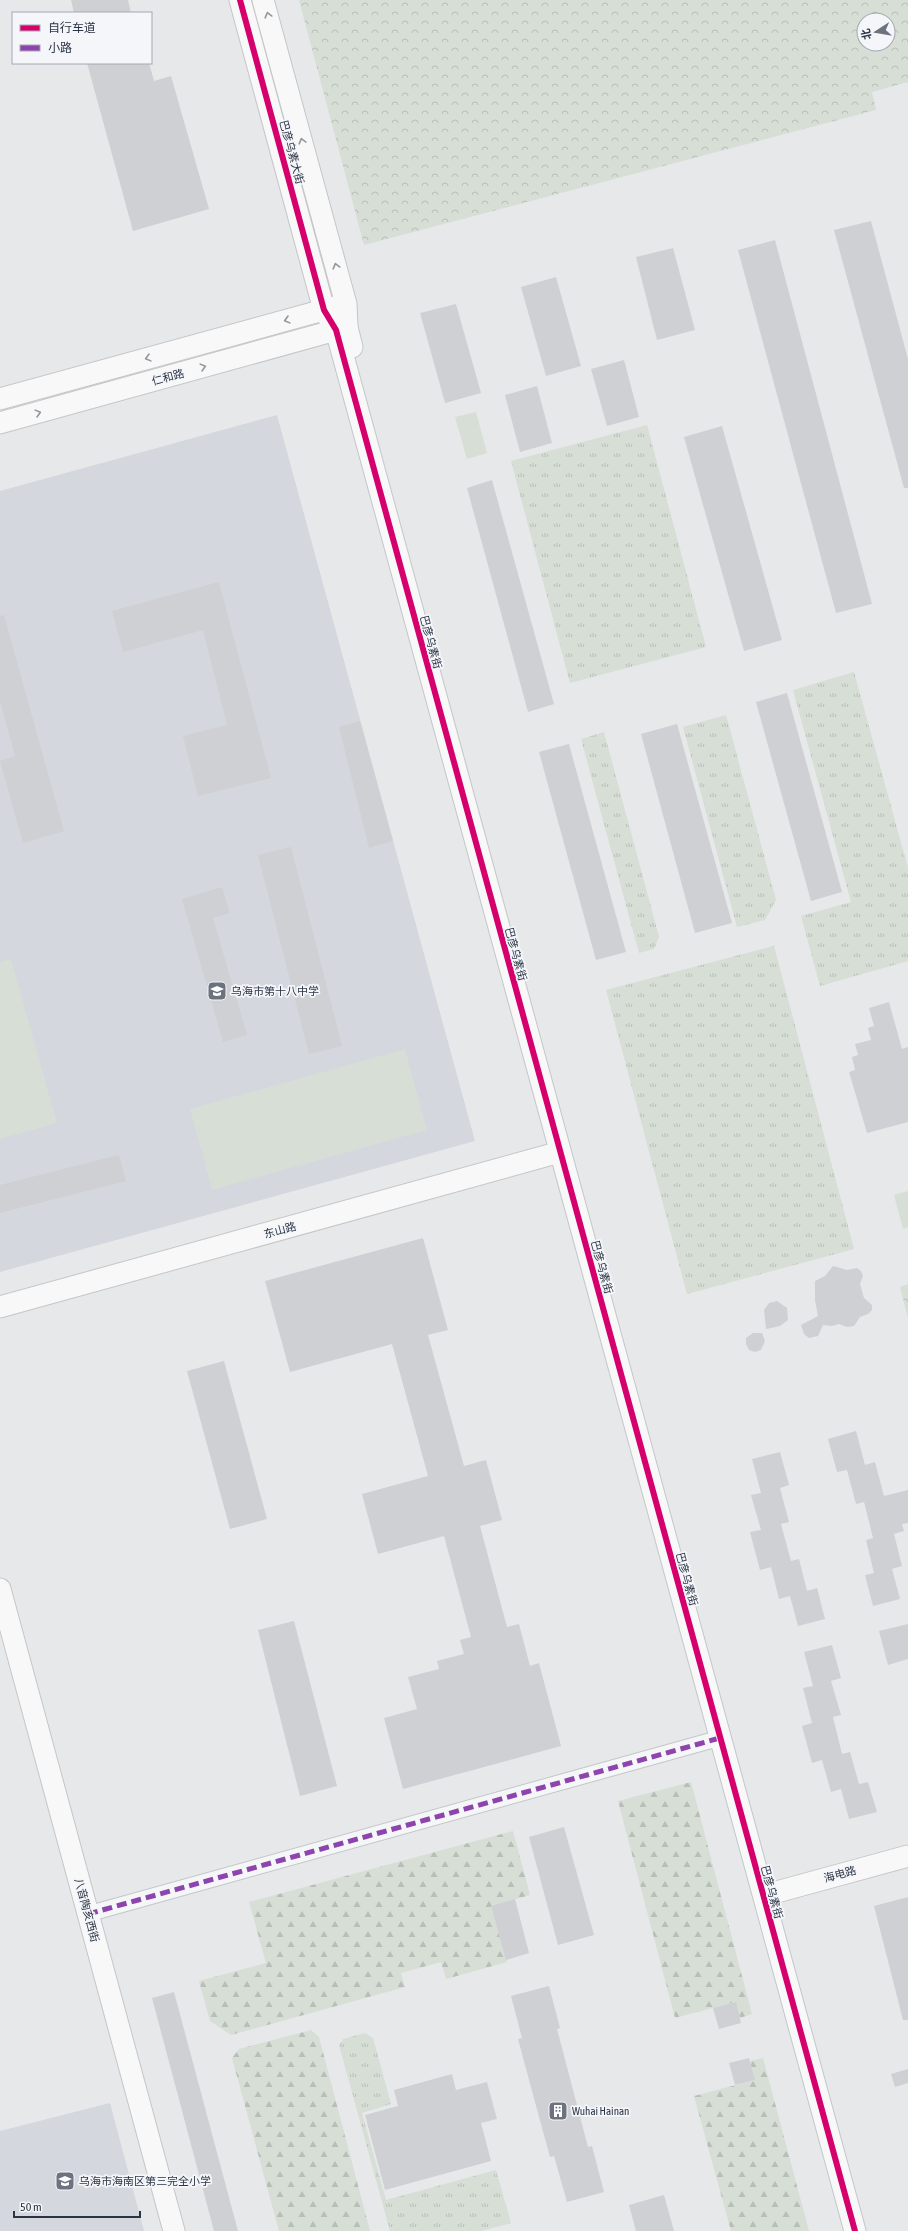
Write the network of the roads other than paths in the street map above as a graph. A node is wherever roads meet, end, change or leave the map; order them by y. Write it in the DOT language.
graph roads {
  1 [pos="240,0"];
  2 [pos="264,0"];
  3 [pos="346,304"];
  4 [pos="324,310"];
  5 [pos="341,328"];
  6 [pos="0,399"];
  7 [pos="0,423"];
  8 [pos="560,1152"];
  9 [pos="0,1307"];
  10 [pos="0,1589"];
  11 [pos="720,1738"];
  12 [pos="908,1856"];
  13 [pos="773,1893"];
  14 [pos="88,1914"];
  15 [pos="174,2231"];
  16 [pos="854,2231"];
  17 [pos="865,2231"];
  1 -- 4 [label="street, 巴彦乌素大街"];
  3 -- 2 [label="street, 巴彦乌素大街, one-way"];
  3 -- 4 [label="street"];
  3 -- 5 [label="street, 巴彦乌素大街"];
  4 -- 5 [label="street, 巴彦乌素街"];
  4 -- 6 [label="street, one-way"];
  7 -- 5 [label="street, 仁和路, one-way"];
  5 -- 8 [label="street, 巴彦乌素街"];
  5 -- 13 [label="street, 巴彦乌素街"];
  8 -- 9 [label="street, 东山路"];
  8 -- 11 [label="street, 巴彦乌素街"];
  10 -- 14 [label="street, 八音陶亥西街"];
  11 -- 14 [label="street"];
  11 -- 16 [label="street, 巴彦乌素街"];
  12 -- 13 [label="street, 海电路"];
  13 -- 17 [label="street, 巴彦乌素街"];
  14 -- 15 [label="street, 八音陶亥西街"];
}
